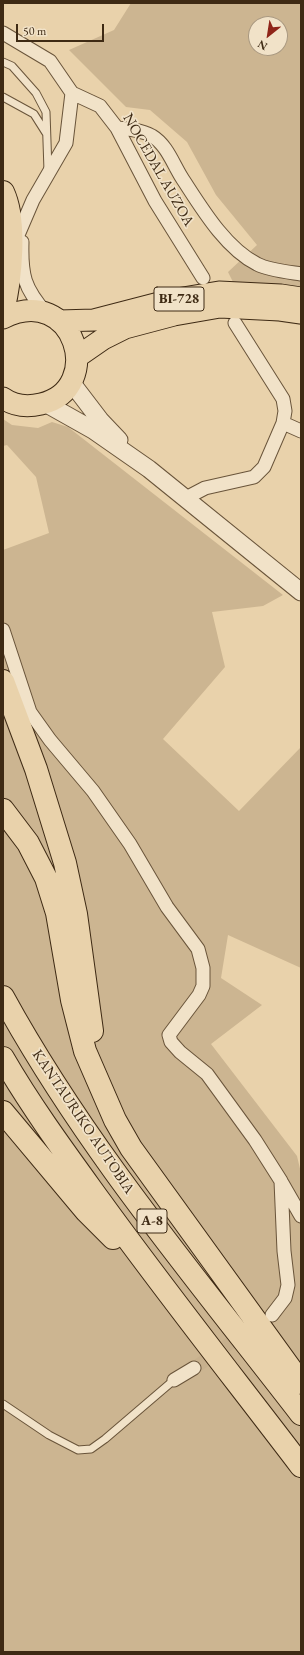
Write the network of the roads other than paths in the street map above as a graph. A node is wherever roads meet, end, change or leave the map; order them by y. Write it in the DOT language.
graph roads {
  1 [pos="3,33"];
  2 [pos="3,62"];
  3 [pos="72,93"];
  4 [pos="3,97"];
  5 [pos="117,128"];
  6 [pos="48,138"];
  7 [pos="48,174"];
  8 [pos="3,192"];
  9 [pos="22,224"];
  10 [pos="11,253"];
  11 [pos="301,274"];
  12 [pos="203,278"];
  13 [pos="301,298"];
  14 [pos="3,311"];
  15 [pos="301,313"];
  16 [pos="53,317"];
  17 [pos="3,318"];
  18 [pos="235,323"];
  19 [pos="77,357"];
  20 [pos="71,382"];
  21 [pos="4,401"];
  22 [pos="45,403"];
  23 [pos="283,423"];
  24 [pos="301,431"];
  25 [pos="149,469"];
  26 [pos="186,498"];
  27 [pos="301,592"];
  28 [pos="3,630"];
  29 [pos="3,681"];
  30 [pos="3,810"];
  31 [pos="3,997"];
  32 [pos="3,1058"];
  33 [pos="106,1099"];
  34 [pos="3,1112"];
  35 [pos="281,1181"];
  36 [pos="301,1216"];
  37 [pos="176,1304"];
  38 [pos="272,1315"];
  39 [pos="194,1368"];
  40 [pos="174,1380"];
  41 [pos="301,1383"];
  42 [pos="3,1404"];
  43 [pos="301,1414"];
  44 [pos="301,1466"];
  1 -- 3 [label="street"];
  2 -- 6 [label="lane"];
  3 -- 5 [label="street, NOCEDAL AUZOA"];
  3 -- 7 [label="street"];
  4 -- 6 [label="lane"];
  5 -- 11 [label="street"];
  5 -- 12 [label="street, NOCEDAL AUZOA"];
  6 -- 7 [label="lane"];
  7 -- 9 [label="street"];
  8 -- 10 [label="highway"];
  9 -- 10 [label="street"];
  9 -- 16 [label="street"];
  10 -- 14 [label="highway"];
  13 -- 16 [label="main road, BI-728"];
  15 -- 19 [label="main road, BI-728"];
  16 -- 17 [label="main road, BI-728"];
  16 -- 19 [label="main road"];
  18 -- 23 [label="street"];
  19 -- 20 [label="main road"];
  20 -- 22 [label="main road"];
  20 -- 25 [label="street"];
  21 -- 22 [label="main road"];
  22 -- 25 [label="street"];
  23 -- 24 [label="street"];
  23 -- 26 [label="street"];
  25 -- 26 [label="street"];
  26 -- 27 [label="street"];
  28 -- 35 [label="street"];
  29 -- 33 [label="highway"];
  30 -- 33 [label="highway"];
  31 -- 43 [label="highway, KANTAURIKO AUTOBIA / A-8"];
  32 -- 37 [label="highway, KANTAURIKO AUTOBIA / A-8"];
  33 -- 41 [label="highway"];
  34 -- 37 [label="highway"];
  35 -- 36 [label="street"];
  35 -- 38 [label="street"];
  37 -- 44 [label="highway, KANTAURIKO AUTOBIA / A-8"];
  39 -- 40 [label="street"];
  40 -- 42 [label="lane"];
}
